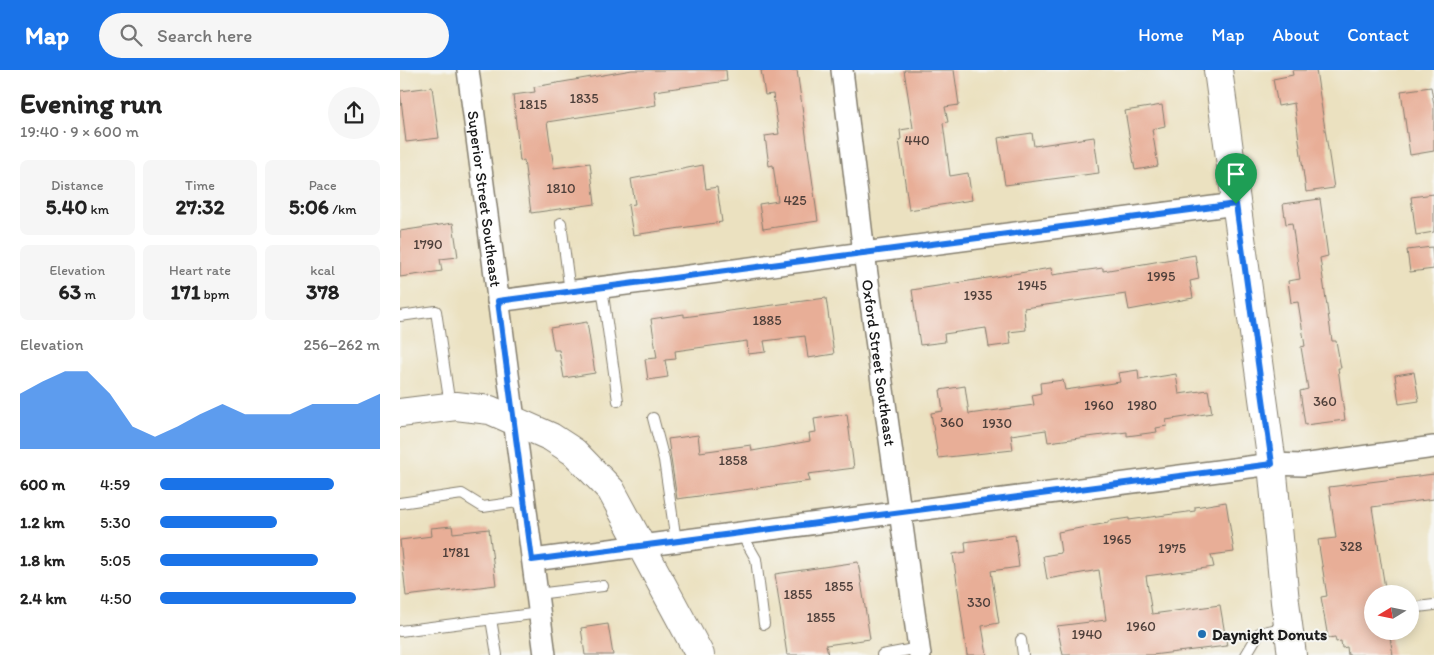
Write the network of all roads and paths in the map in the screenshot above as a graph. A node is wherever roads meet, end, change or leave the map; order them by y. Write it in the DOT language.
graph roads {
  1 [pos="468,70"];
  2 [pos="842,70"];
  3 [pos="1218,70"];
  4 [pos="1236,204"];
  5 [pos="561,223"];
  6 [pos="864,253"];
  7 [pos="602,287"];
  8 [pos="570,292"];
  9 [pos="498,301"];
  10 [pos="400,316"];
  11 [pos="618,401"];
  12 [pos="450,407"];
  13 [pos="400,413"];
  14 [pos="653,418"];
  15 [pos="514,420"];
  16 [pos="1434,447"];
  17 [pos="1272,464"];
  18 [pos="525,501"];
  19 [pos="400,503"];
  20 [pos="900,511"];
  21 [pos="740,532"];
  22 [pos="676,541"];
  23 [pos="643,546"];
  24 [pos="532,560"];
  25 [pos="602,586"];
  26 [pos="538,603"];
  27 [pos="1434,605"];
  28 [pos="1419,607"];
  29 [pos="491,619"];
  30 [pos="764,624"];
  31 [pos="1288,627"];
  32 [pos="400,631"];
  33 [pos="1021,640"];
  34 [pos="919,652"];
  35 [pos="496,655"];
  36 [pos="545,655"];
  37 [pos="700,655"];
  38 [pos="882,655"];
  39 [pos="1023,655"];
  40 [pos="1246,655"];
  41 [pos="1292,655"];
  1 -- 9 [label="street, Superior Street Southeast"];
  2 -- 6 [label="street, Oxford Street Southeast"];
  3 -- 4 [label="street"];
  4 -- 6 [label="street"];
  4 -- 17 [label="street"];
  5 -- 8 [label="lane"];
  6 -- 7 [label="street"];
  6 -- 20 [label="street, Oxford Street Southeast"];
  7 -- 8 [label="street"];
  7 -- 11 [label="lane"];
  8 -- 9 [label="street"];
  9 -- 15 [label="street, Superior Street Southeast"];
  10 -- 12 [label="lane"];
  12 -- 13 [label="street"];
  12 -- 15 [label="street"];
  14 -- 22 [label="lane"];
  15 -- 18 [label="street, Superior Street Southeast"];
  15 -- 23 [label="street"];
  16 -- 17 [label="street"];
  17 -- 20 [label="street"];
  17 -- 31 [label="street"];
  18 -- 19 [label="lane"];
  18 -- 24 [label="street, Superior Street Southeast"];
  20 -- 21 [label="street"];
  20 -- 34 [label="street, Oxford Street Southeast"];
  21 -- 22 [label="street"];
  21 -- 30 [label="lane"];
  22 -- 23 [label="street"];
  23 -- 24 [label="street"];
  23 -- 37 [label="street"];
  24 -- 26 [label="street, Superior Street Southeast"];
  25 -- 26 [label="lane"];
  26 -- 29 [label="lane"];
  26 -- 36 [label="street, Superior Street Southeast"];
  27 -- 28 [label="lane"];
  29 -- 32 [label="lane"];
  29 -- 35 [label="lane"];
  31 -- 40 [label="lane"];
  31 -- 41 [label="street"];
  33 -- 39 [label="lane"];
  34 -- 38 [label="lane"];
}
